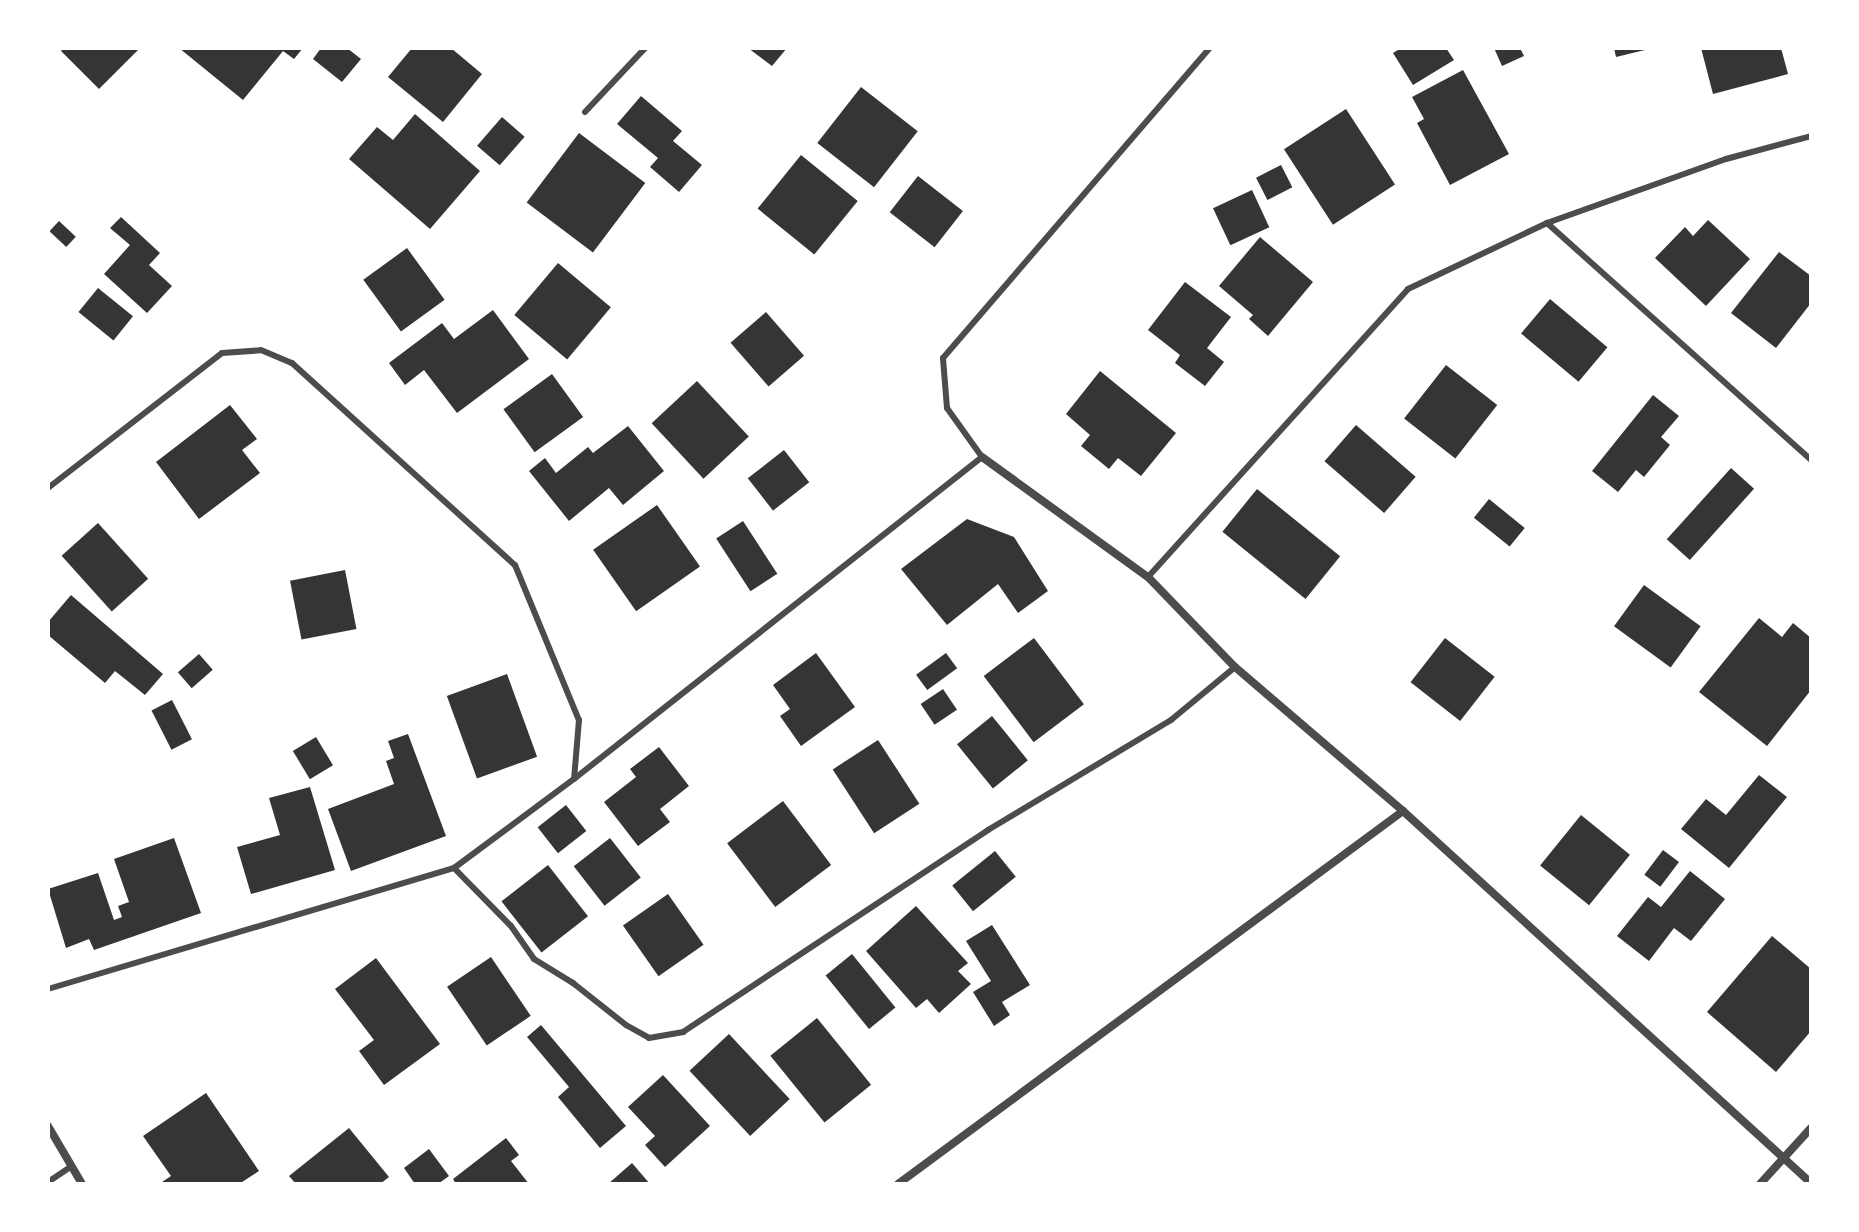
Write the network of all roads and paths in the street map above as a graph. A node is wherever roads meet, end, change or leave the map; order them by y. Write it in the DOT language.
graph roads {
  1 [pos="645,48"];
  2 [pos="1210,48"];
  3 [pos="585,112"];
  4 [pos="1811,136"];
  5 [pos="1547,223"];
  6 [pos="982,457"];
  7 [pos="1811,460"];
  8 [pos="48,488"];
  9 [pos="1148,577"];
  10 [pos="1235,667"];
  11 [pos="574,779"];
  12 [pos="1403,811"];
  13 [pos="454,868"];
  14 [pos="48,989"];
  15 [pos="48,1126"];
  16 [pos="1811,1128"];
  17 [pos="1784,1160"];
  18 [pos="70,1167"];
  19 [pos="48,1182"];
  20 [pos="1811,1183"];
  21 [pos="82,1184"];
  22 [pos="898,1184"];
  23 [pos="1760,1184"];
  1 -- 3 [label="lane"];
  2 -- 6 [label="lane"];
  4 -- 5 [label="lane"];
  5 -- 7 [label="lane"];
  5 -- 9 [label="lane"];
  6 -- 9 [label="street"];
  6 -- 11 [label="lane"];
  8 -- 11 [label="lane"];
  9 -- 10 [label="street"];
  10 -- 12 [label="street"];
  10 -- 13 [label="lane"];
  11 -- 13 [label="lane"];
  12 -- 17 [label="street"];
  12 -- 22 [label="street"];
  13 -- 14 [label="lane"];
  15 -- 18 [label="street"];
  16 -- 17 [label="street"];
  17 -- 20 [label="street"];
  17 -- 23 [label="street"];
  18 -- 19 [label="lane"];
  18 -- 21 [label="street"];
}
